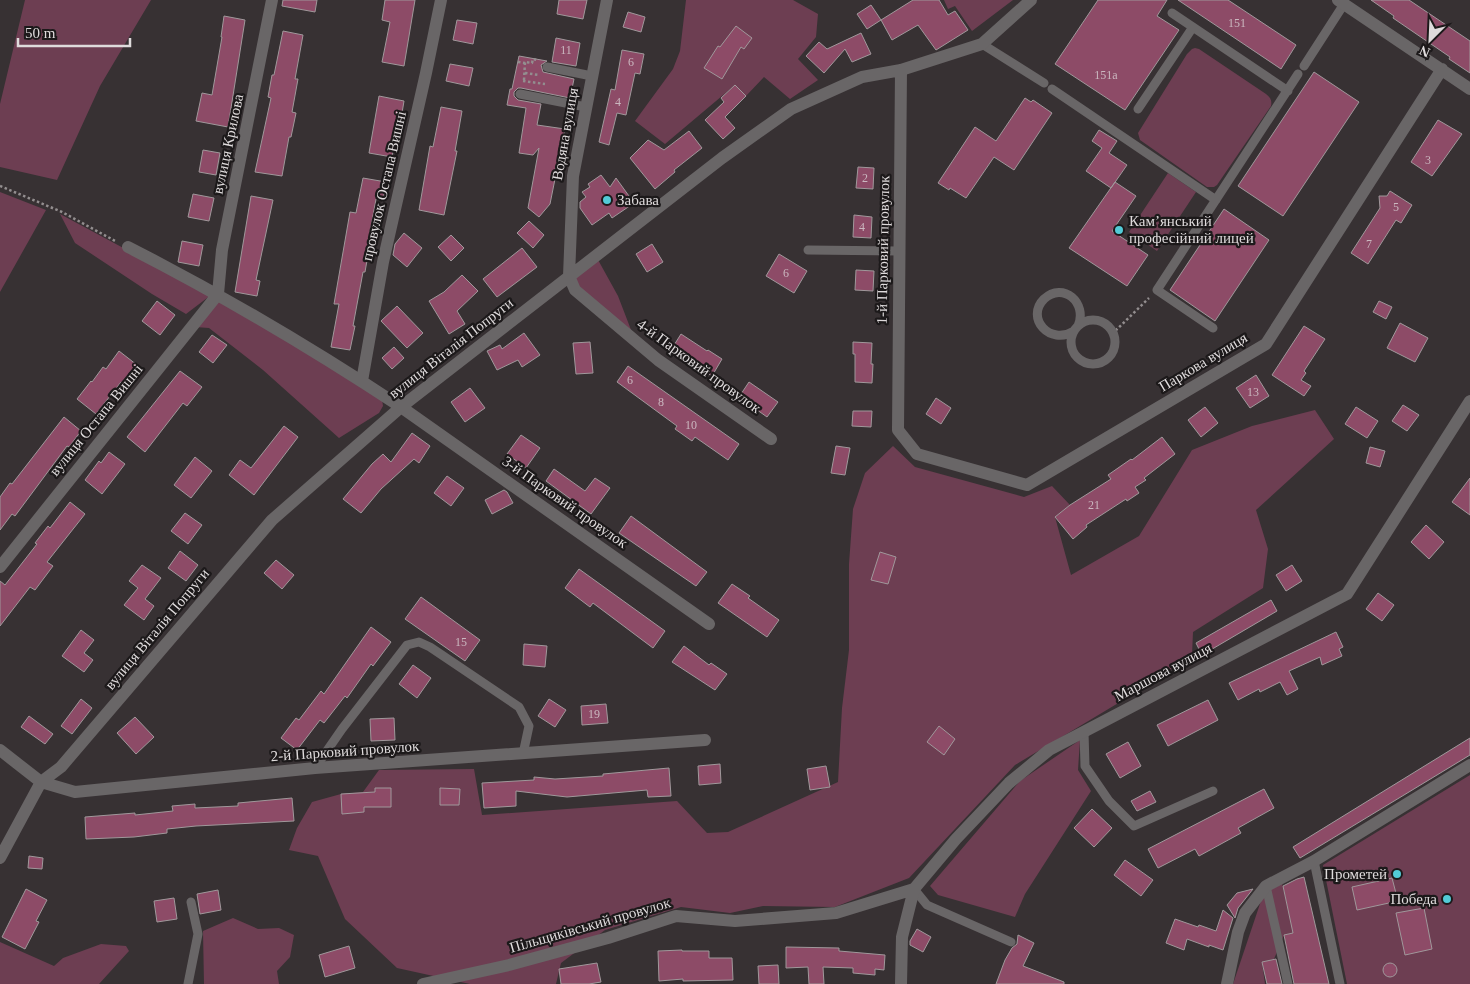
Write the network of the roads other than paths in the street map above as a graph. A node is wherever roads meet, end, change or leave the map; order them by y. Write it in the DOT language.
graph roads {
  1 [pos="272,0"];
  2 [pos="441,0"];
  3 [pos="607,0"];
  4 [pos="1032,0"];
  5 [pos="1341,2"];
  6 [pos="1172,13"];
  7 [pos="1193,27"];
  8 [pos="982,44"];
  9 [pos="543,64"];
  10 [pos="1304,66"];
  11 [pos="1442,69"];
  12 [pos="901,70"];
  13 [pos="1298,74"];
  14 [pos="592,76"];
  15 [pos="1044,83"];
  16 [pos="1052,89"];
  17 [pos="1470,89"];
  18 [pos="1288,91"];
  19 [pos="520,94"];
  20 [pos="586,107"];
  21 [pos="1138,109"];
  22 [pos="1216,200"];
  23 [pos="128,247"];
  24 [pos="808,250"];
  25 [pos="899,251"];
  26 [pos="569,276"];
  27 [pos="218,294"];
  28 [pos="1076,328"];
  29 [pos="1213,328"];
  30 [pos="362,381"];
  31 [pos="1470,401"];
  32 [pos="401,407"];
  33 [pos="898,430"];
  34 [pos="771,438"];
  35 [pos="0,566"];
  36 [pos="709,624"];
  37 [pos="1084,732"];
  38 [pos="705,740"];
  39 [pos="0,750"];
  40 [pos="524,754"];
  41 [pos="1470,765"];
  42 [pos="316,768"];
  43 [pos="42,782"];
  44 [pos="1213,791"];
  45 [pos="0,858"];
  46 [pos="1314,860"];
  47 [pos="1266,886"];
  48 [pos="914,889"];
  49 [pos="191,902"];
  50 [pos="1012,942"];
  51 [pos="188,984"];
  52 [pos="423,984"];
  53 [pos="901,984"];
  54 [pos="1226,984"];
  55 [pos="1288,984"];
  56 [pos="1340,984"];
  1 -- 27 [label="street, вулиця Крилова"];
  2 -- 30 [label="street, провулок Остапа Вишні"];
  3 -- 14 [label="street, Водяна вулиця"];
  4 -- 8 [label="street, вулиця Віталія Попруги"];
  5 -- 10 [label="lane"];
  5 -- 11 [label="street"];
  6 -- 7 [label="lane"];
  7 -- 18 [label="lane"];
  7 -- 21 [label="lane"];
  8 -- 12 [label="street, вулиця Віталія Попруги"];
  8 -- 15 [label="lane"];
  9 -- 14 [label="lane"];
  11 -- 17 [label="street"];
  11 -- 33 [label="street, Паркова вулиця"];
  12 -- 25 [label="street, 1-й Парковий провулок"];
  12 -- 26 [label="street, вулиця Віталія Попруги"];
  13 -- 18 [label="lane"];
  14 -- 20 [label="street, Водяна вулиця"];
  16 -- 22 [label="lane"];
  18 -- 22 [label="lane"];
  19 -- 20 [label="lane"];
  20 -- 26 [label="street, Водяна вулиця"];
  22 -- 29 [label="lane"];
  23 -- 27 [label="street, 3-й Парковий провулок"];
  24 -- 25 [label="lane"];
  25 -- 33 [label="street, 1-й Парковий провулок"];
  26 -- 32 [label="street, вулиця Віталія Попруги"];
  26 -- 34 [label="street, 4-й Парковий провулок"];
  27 -- 30 [label="street, 3-й Парковий провулок"];
  27 -- 35 [label="street, вулиця Остапа Вишні"];
  28 -- 28 [label="lane"];
  28 -- 28 [label="lane"];
  30 -- 32 [label="street, 3-й Парковий провулок"];
  31 -- 37 [label="street, Маршова вулиця"];
  32 -- 36 [label="street, 3-й Парковий провулок"];
  32 -- 43 [label="street, вулиця Віталія Попруги"];
  37 -- 44 [label="lane"];
  37 -- 48 [label="street, Маршова вулиця"];
  38 -- 40 [label="street, 2-й Парковий провулок"];
  39 -- 43 [label="street, 2-й Парковий провулок"];
  40 -- 42 [label="street, 2-й Парковий провулок"];
  40 -- 42 [label="lane"];
  41 -- 46 [label="street"];
  42 -- 43 [label="street, 2-й Парковий провулок"];
  43 -- 45 [label="street, вулиця Віталія Попруги"];
  46 -- 47 [label="street"];
  46 -- 56 [label="lane"];
  47 -- 54 [label="street"];
  47 -- 55 [label="lane"];
  48 -- 50 [label="lane"];
  48 -- 52 [label="street, Пільщиківський провулок"];
  48 -- 53 [label="street, Маршова вулиця"];
  49 -- 51 [label="lane"];
}
